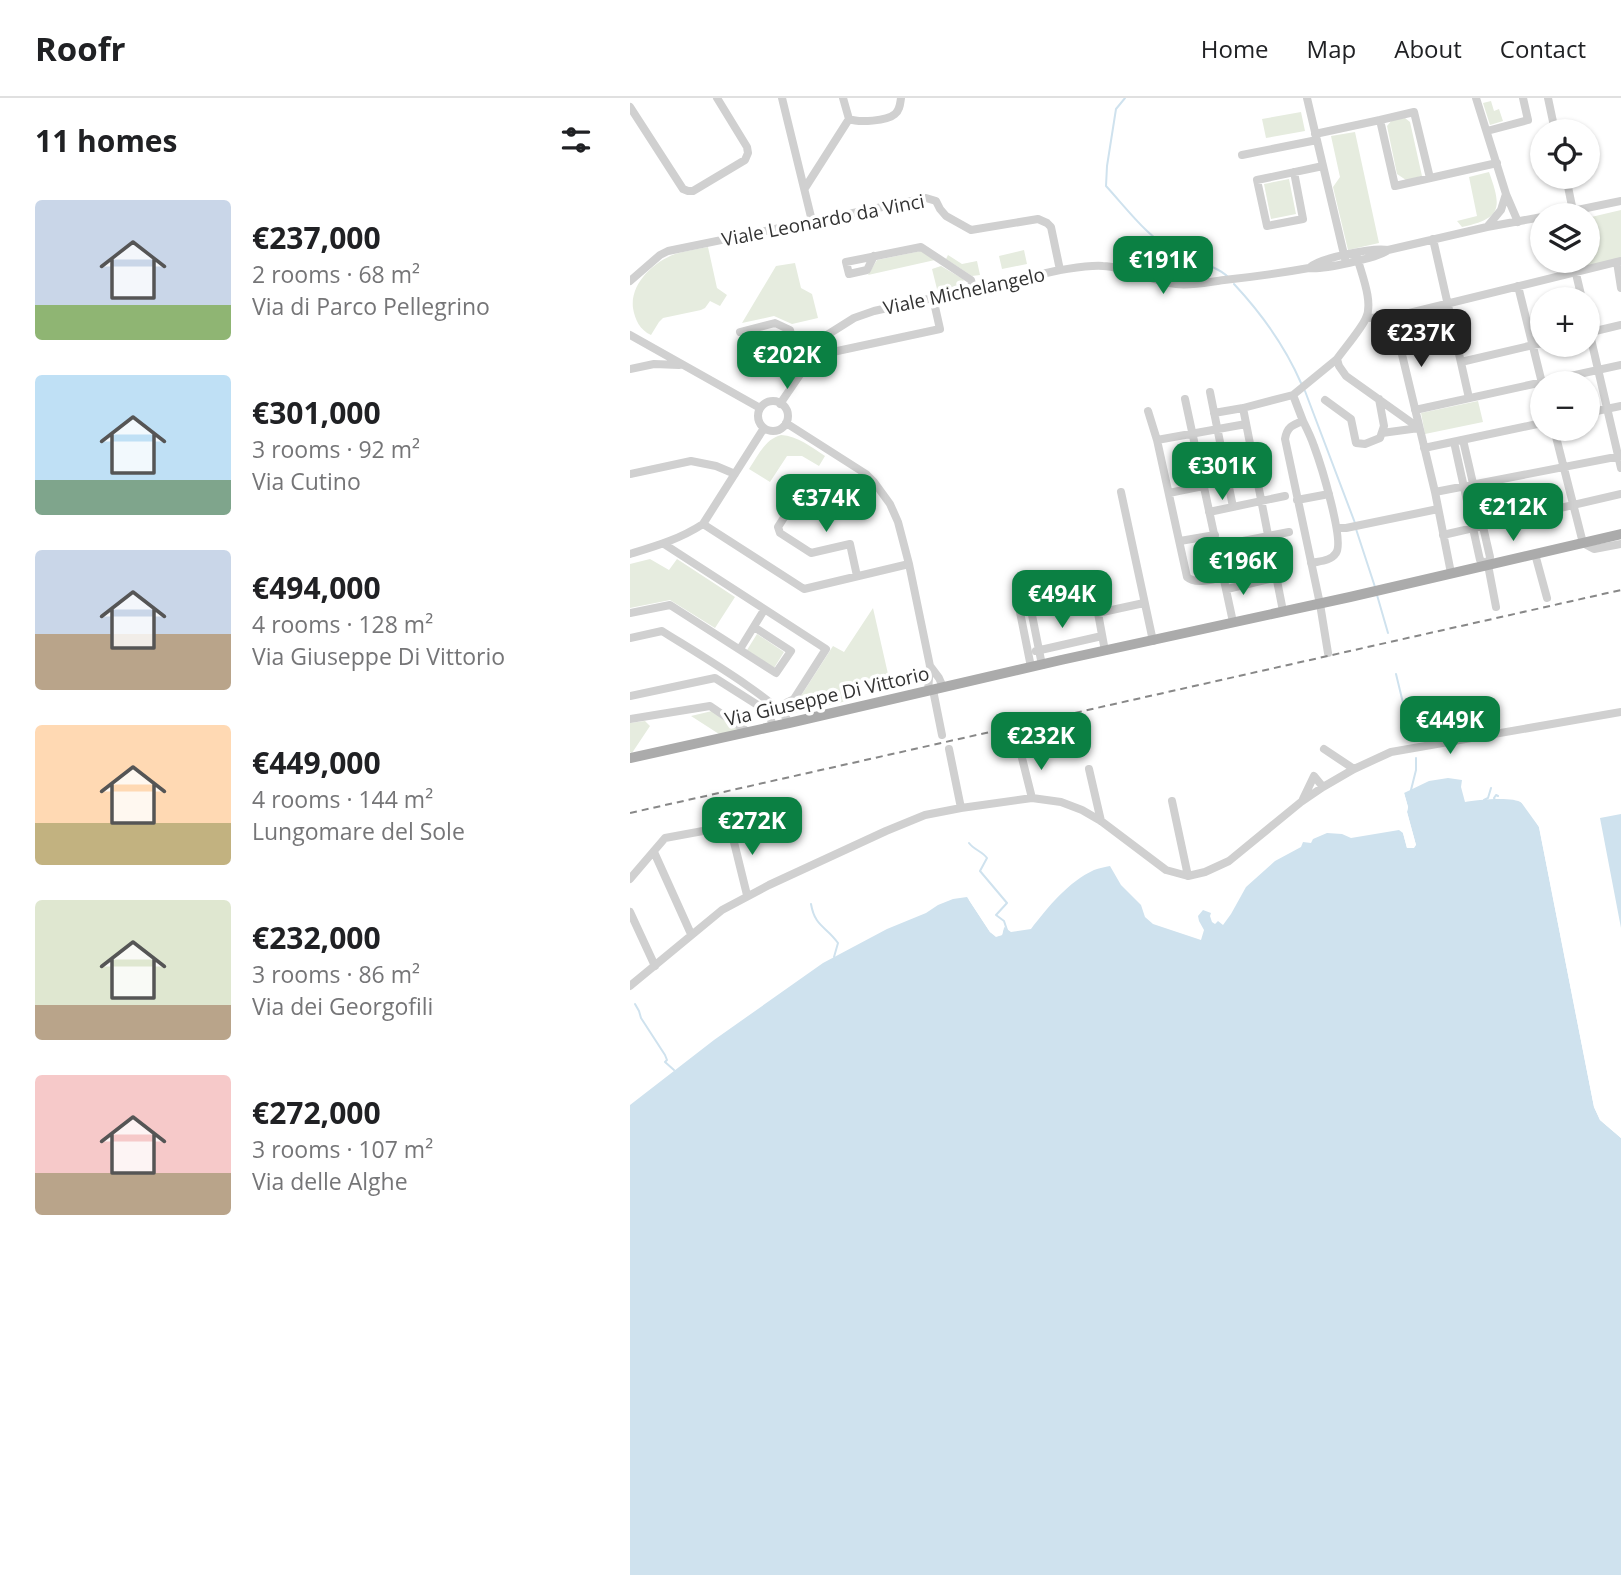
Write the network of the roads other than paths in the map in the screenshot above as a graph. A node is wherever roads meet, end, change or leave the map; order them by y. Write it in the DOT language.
graph roads {
  1 [pos="717,98"];
  2 [pos="782,98"];
  3 [pos="843,98"];
  4 [pos="901,98"];
  5 [pos="1309,98"];
  6 [pos="1476,98"];
  7 [pos="1524,98"];
  8 [pos="1548,98"];
  9 [pos="630,107"];
  10 [pos="849,119"];
  11 [pos="1552,119"];
  12 [pos="1380,120"];
  13 [pos="1487,131"];
  14 [pos="1316,137"];
  15 [pos="1242,155"];
  16 [pos="1497,163"];
  17 [pos="1323,166"];
  18 [pos="1294,172"];
  19 [pos="1430,178"];
  20 [pos="805,188"];
  21 [pos="1506,194"];
  22 [pos="1621,201"];
  23 [pos="1600,206"];
  24 [pos="1530,220"];
  25 [pos="812,221"];
  26 [pos="1518,222"];
  27 [pos="1487,227"];
  28 [pos="1433,239"];
  29 [pos="874,257"];
  30 [pos="1357,257"];
  31 [pos="1345,259"];
  32 [pos="1619,261"];
  33 [pos="1600,266"];
  34 [pos="1062,269"];
  35 [pos="1572,273"];
  36 [pos="633,278"];
  37 [pos="1518,286"];
  38 [pos="1621,288"];
  39 [pos="973,289"];
  40 [pos="630,291"];
  41 [pos="933,298"];
  42 [pos="1448,304"];
  43 [pos="1394,317"];
  44 [pos="1366,318"];
  45 [pos="1621,325"];
  46 [pos="630,327"];
  47 [pos="1600,330"];
  48 [pos="740,332"];
  49 [pos="633,337"];
  50 [pos="1530,337"];
  51 [pos="1530,345"];
  52 [pos="663,353"];
  53 [pos="814,356"];
  54 [pos="1595,357"];
  55 [pos="1337,359"];
  56 [pos="1461,362"];
  57 [pos="654,364"];
  58 [pos="683,365"];
  59 [pos="1621,365"];
  60 [pos="630,369"];
  61 [pos="1598,369"];
  62 [pos="1590,371"];
  63 [pos="802,373"];
  64 [pos="1530,385"];
  65 [pos="1210,392"];
  66 [pos="1293,395"];
  67 [pos="1469,398"];
  68 [pos="1185,399"];
  69 [pos="1379,399"];
  70 [pos="1325,400"];
  71 [pos="780,404"];
  72 [pos="1621,405"];
  73 [pos="761,408"];
  74 [pos="1243,408"];
  75 [pos="1607,409"];
  76 [pos="1415,410"];
  77 [pos="1600,410"];
  78 [pos="1148,411"];
  79 [pos="1214,413"];
  80 [pos="1303,421"];
  81 [pos="786,423"];
  82 [pos="1246,424"];
  83 [pos="1530,426"];
  84 [pos="1218,427"];
  85 [pos="764,428"];
  86 [pos="1419,428"];
  87 [pos="1192,433"];
  88 [pos="1382,433"];
  89 [pos="1157,440"];
  90 [pos="1459,441"];
  91 [pos="1556,441"];
  92 [pos="1424,448"];
  93 [pos="1620,456"];
  94 [pos="1563,467"];
  95 [pos="1621,468"];
  96 [pos="630,474"];
  97 [pos="735,474"];
  98 [pos="806,483"];
  99 [pos="1474,484"];
  100 [pos="1203,486"];
  101 [pos="1464,486"];
  102 [pos="1121,492"];
  103 [pos="1435,492"];
  104 [pos="1168,494"];
  105 [pos="1329,494"];
  106 [pos="1621,495"];
  107 [pos="1284,496"];
  108 [pos="1297,500"];
  109 [pos="1261,501"];
  110 [pos="1573,506"];
  111 [pos="1233,507"];
  112 [pos="1438,509"];
  113 [pos="1209,512"];
  114 [pos="703,524"];
  115 [pos="1483,526"];
  116 [pos="1342,528"];
  117 [pos="1473,529"];
  118 [pos="1295,531"];
  119 [pos="1621,534"];
  120 [pos="1215,535"];
  121 [pos="1443,535"];
  122 [pos="1269,536"];
  123 [pos="1180,541"];
  124 [pos="1583,543"];
  125 [pos="664,544"];
  126 [pos="1621,544"];
  127 [pos="1217,546"];
  128 [pos="630,554"];
  129 [pos="1535,554"];
  130 [pos="1311,563"];
  131 [pos="909,564"];
  132 [pos="1488,565"];
  133 [pos="1451,573"];
  134 [pos="857,576"];
  135 [pos="1224,577"];
  136 [pos="1278,577"];
  137 [pos="1227,589"];
  138 [pos="1547,598"];
  139 [pos="1144,603"];
  140 [pos="1320,604"];
  141 [pos="1496,607"];
  142 [pos="764,610"];
  143 [pos="1283,611"];
  144 [pos="630,613"];
  145 [pos="1233,622"];
  146 [pos="754,627"];
  147 [pos="1102,636"];
  148 [pos="630,638"];
  149 [pos="1153,640"];
  150 [pos="740,649"];
  151 [pos="1039,650"];
  152 [pos="1105,651"];
  153 [pos="1028,652"];
  154 [pos="1328,653"];
  155 [pos="930,666"];
  156 [pos="1037,666"];
  157 [pos="935,689"];
  158 [pos="630,696"];
  159 [pos="794,699"];
  160 [pos="777,707"];
  161 [pos="1621,712"];
  162 [pos="630,719"];
  163 [pos="789,720"];
  164 [pos="773,726"];
  165 [pos="748,732"];
  166 [pos="942,736"];
  167 [pos="1045,744"];
  168 [pos="950,749"];
  169 [pos="1324,749"];
  170 [pos="630,758"];
  171 [pos="1089,769"];
  172 [pos="1354,769"];
  173 [pos="1323,787"];
  174 [pos="1032,798"];
  175 [pos="1171,801"];
  176 [pos="1301,802"];
  177 [pos="961,808"];
  178 [pos="1101,821"];
  179 [pos="654,852"];
  180 [pos="1188,876"];
  181 [pos="630,879"];
  182 [pos="747,895"];
  183 [pos="630,912"];
  184 [pos="691,934"];
  185 [pos="655,966"];
  186 [pos="630,986"];
  1 -- 9 [label="street"];
  2 -- 20 [label="street"];
  3 -- 10 [label="street"];
  4 -- 10 [label="street"];
  5 -- 14 [label="street"];
  6 -- 13 [label="street"];
  7 -- 13 [label="street"];
  8 -- 11 [label="street"];
  10 -- 20 [label="street"];
  12 -- 14 [label="street"];
  12 -- 19 [label="street"];
  12 -- 19 [label="street"];
  13 -- 16 [label="street"];
  14 -- 15 [label="street"];
  14 -- 17 [label="street"];
  16 -- 19 [label="street"];
  16 -- 21 [label="street"];
  17 -- 18 [label="street"];
  17 -- 31 [label="street"];
  18 -- 18 [label="street"];
  20 -- 25 [label="street"];
  21 -- 26 [label="street"];
  21 -- 27 [label="street"];
  22 -- 23 [label="street"];
  24 -- 26 [label="street, Viale Michelangelo"];
  25 -- 34 [label="street, Viale Leonardo da Vinci"];
  25 -- 36 [label="street, Viale Leonardo da Vinci"];
  26 -- 27 [label="street, Viale Michelangelo"];
  27 -- 28 [label="street, Viale Michelangelo"];
  28 -- 30 [label="street, Viale Michelangelo"];
  28 -- 42 [label="street"];
  29 -- 39 [label="street"];
  30 -- 31 [label="street, Viale Michelangelo"];
  30 -- 44 [label="street"];
  31 -- 34 [label="street, Viale Michelangelo"];
  32 -- 33 [label="street"];
  32 -- 38 [label="street"];
  34 -- 39 [label="street, Viale Michelangelo"];
  35 -- 37 [label="street"];
  36 -- 40 [label="street"];
  37 -- 42 [label="street"];
  37 -- 50 [label="street"];
  39 -- 41 [label="street, Viale Michelangelo"];
  41 -- 53 [label="street, Viale Michelangelo"];
  41 -- 53 [label="street"];
  42 -- 43 [label="street"];
  42 -- 56 [label="street"];
  43 -- 44 [label="street"];
  43 -- 76 [label="street"];
  44 -- 55 [label="street"];
  45 -- 47 [label="street"];
  46 -- 49 [label="street"];
  48 -- 63 [label="street"];
  49 -- 52 [label="street"];
  51 -- 56 [label="street"];
  52 -- 57 [label="street"];
  52 -- 58 [label="street"];
  53 -- 63 [label="street, Viale Michelangelo"];
  54 -- 61 [label="street"];
  55 -- 66 [label="street"];
  55 -- 69 [label="street"];
  56 -- 67 [label="street"];
  57 -- 58 [label="street"];
  57 -- 60 [label="street"];
  58 -- 73 [label="street"];
  59 -- 61 [label="street"];
  61 -- 62 [label="street"];
  61 -- 75 [label="street"];
  63 -- 71 [label="street, Viale Michelangelo"];
  64 -- 67 [label="street"];
  65 -- 79 [label="street"];
  66 -- 74 [label="street"];
  66 -- 80 [label="street"];
  67 -- 76 [label="street"];
  68 -- 87 [label="street"];
  69 -- 86 [label="street"];
  69 -- 88 [label="street"];
  70 -- 88 [label="street"];
  71 -- 73 [label="street"];
  71 -- 81 [label="street"];
  72 -- 75 [label="street"];
  73 -- 85 [label="street"];
  74 -- 79 [label="street"];
  74 -- 82 [label="street"];
  75 -- 77 [label="street"];
  75 -- 93 [label="street"];
  76 -- 86 [label="street"];
  78 -- 89 [label="street"];
  79 -- 84 [label="street"];
  80 -- 105 [label="street"];
  80 -- 108 [label="street"];
  81 -- 85 [label="street"];
  81 -- 131 [label="street"];
  82 -- 84 [label="street"];
  82 -- 109 [label="street"];
  83 -- 90 [label="street"];
  84 -- 87 [label="street"];
  84 -- 111 [label="street"];
  85 -- 97 [label="street"];
  86 -- 88 [label="street"];
  86 -- 92 [label="street"];
  87 -- 89 [label="street"];
  87 -- 100 [label="street"];
  89 -- 104 [label="street"];
  90 -- 92 [label="street"];
  90 -- 99 [label="street"];
  90 -- 101 [label="street"];
  91 -- 94 [label="street"];
  92 -- 103 [label="street"];
  93 -- 94 [label="street"];
  93 -- 95 [label="street"];
  94 -- 99 [label="street"];
  94 -- 110 [label="street"];
  96 -- 97 [label="street"];
  97 -- 114 [label="street"];
  98 -- 134 [label="street"];
  99 -- 101 [label="street"];
  99 -- 115 [label="street"];
  100 -- 104 [label="street"];
  100 -- 113 [label="street"];
  101 -- 103 [label="street"];
  101 -- 117 [label="street"];
  102 -- 139 [label="street"];
  103 -- 112 [label="street"];
  104 -- 123 [label="street"];
  105 -- 108 [label="street"];
  105 -- 116 [label="street"];
  106 -- 110 [label="street"];
  107 -- 109 [label="street"];
  108 -- 118 [label="street"];
  109 -- 111 [label="street"];
  109 -- 122 [label="street"];
  110 -- 115 [label="street"];
  110 -- 124 [label="street"];
  111 -- 113 [label="street"];
  112 -- 116 [label="street"];
  112 -- 121 [label="street"];
  113 -- 120 [label="street"];
  114 -- 125 [label="street"];
  114 -- 134 [label="street"];
  115 -- 117 [label="street"];
  115 -- 132 [label="street"];
  116 -- 130 [label="street"];
  117 -- 121 [label="street"];
  117 -- 132 [label="street"];
  118 -- 122 [label="street"];
  118 -- 130 [label="street"];
  119 -- 124 [label="main road, Via Giuseppe Di Vittorio"];
  120 -- 123 [label="street"];
  120 -- 127 [label="street"];
  121 -- 133 [label="street"];
  122 -- 127 [label="street"];
  122 -- 136 [label="street"];
  123 -- 135 [label="street"];
  124 -- 126 [label="street"];
  124 -- 129 [label="main road, Via Giuseppe Di Vittorio"];
  125 -- 128 [label="street"];
  125 -- 142 [label="street"];
  127 -- 135 [label="street"];
  129 -- 132 [label="main road, Via Giuseppe Di Vittorio"];
  129 -- 138 [label="street"];
  130 -- 140 [label="street"];
  131 -- 134 [label="street"];
  131 -- 155 [label="street"];
  132 -- 133 [label="main road, Via Giuseppe Di Vittorio"];
  132 -- 141 [label="street"];
  133 -- 140 [label="main road, Via Giuseppe Di Vittorio"];
  135 -- 137 [label="street"];
  136 -- 137 [label="street"];
  136 -- 143 [label="street"];
  137 -- 145 [label="street"];
  139 -- 147 [label="street"];
  139 -- 149 [label="street"];
  140 -- 143 [label="main road, Via Giuseppe Di Vittorio"];
  140 -- 154 [label="street"];
  142 -- 146 [label="street"];
  142 -- 159 [label="street"];
  143 -- 145 [label="main road, Via Giuseppe Di Vittorio"];
  144 -- 150 [label="street"];
  145 -- 149 [label="main road, Via Giuseppe Di Vittorio"];
  146 -- 150 [label="street"];
  146 -- 150 [label="street"];
  147 -- 151 [label="street"];
  147 -- 152 [label="street"];
  148 -- 160 [label="street"];
  149 -- 152 [label="main road, Via Giuseppe Di Vittorio"];
  151 -- 153 [label="street"];
  151 -- 153 [label="street"];
  151 -- 156 [label="street"];
  152 -- 156 [label="main road, Via Giuseppe Di Vittorio"];
  153 -- 156 [label="street"];
  155 -- 157 [label="street"];
  155 -- 157 [label="street"];
  156 -- 157 [label="main road, Via Giuseppe Di Vittorio"];
  157 -- 163 [label="main road, Via Giuseppe Di Vittorio"];
  157 -- 166 [label="street"];
  158 -- 164 [label="street"];
  159 -- 160 [label="street"];
  159 -- 163 [label="street"];
  160 -- 163 [label="street"];
  161 -- 172 [label="street"];
  162 -- 165 [label="street"];
  163 -- 164 [label="main road, Via Giuseppe Di Vittorio"];
  164 -- 165 [label="main road, Via Giuseppe Di Vittorio"];
  165 -- 170 [label="main road, Via Giuseppe Di Vittorio"];
  167 -- 174 [label="street"];
  168 -- 177 [label="street"];
  169 -- 172 [label="street"];
  171 -- 178 [label="street"];
  172 -- 173 [label="street"];
  173 -- 176 [label="street"];
  173 -- 176 [label="street"];
  174 -- 177 [label="street"];
  174 -- 178 [label="street"];
  175 -- 180 [label="street"];
  176 -- 180 [label="street"];
  177 -- 182 [label="street"];
  178 -- 180 [label="street"];
  179 -- 181 [label="street"];
  179 -- 182 [label="street"];
  179 -- 184 [label="street"];
  182 -- 184 [label="street"];
  183 -- 185 [label="street"];
  184 -- 185 [label="street"];
  185 -- 186 [label="street"];
}
